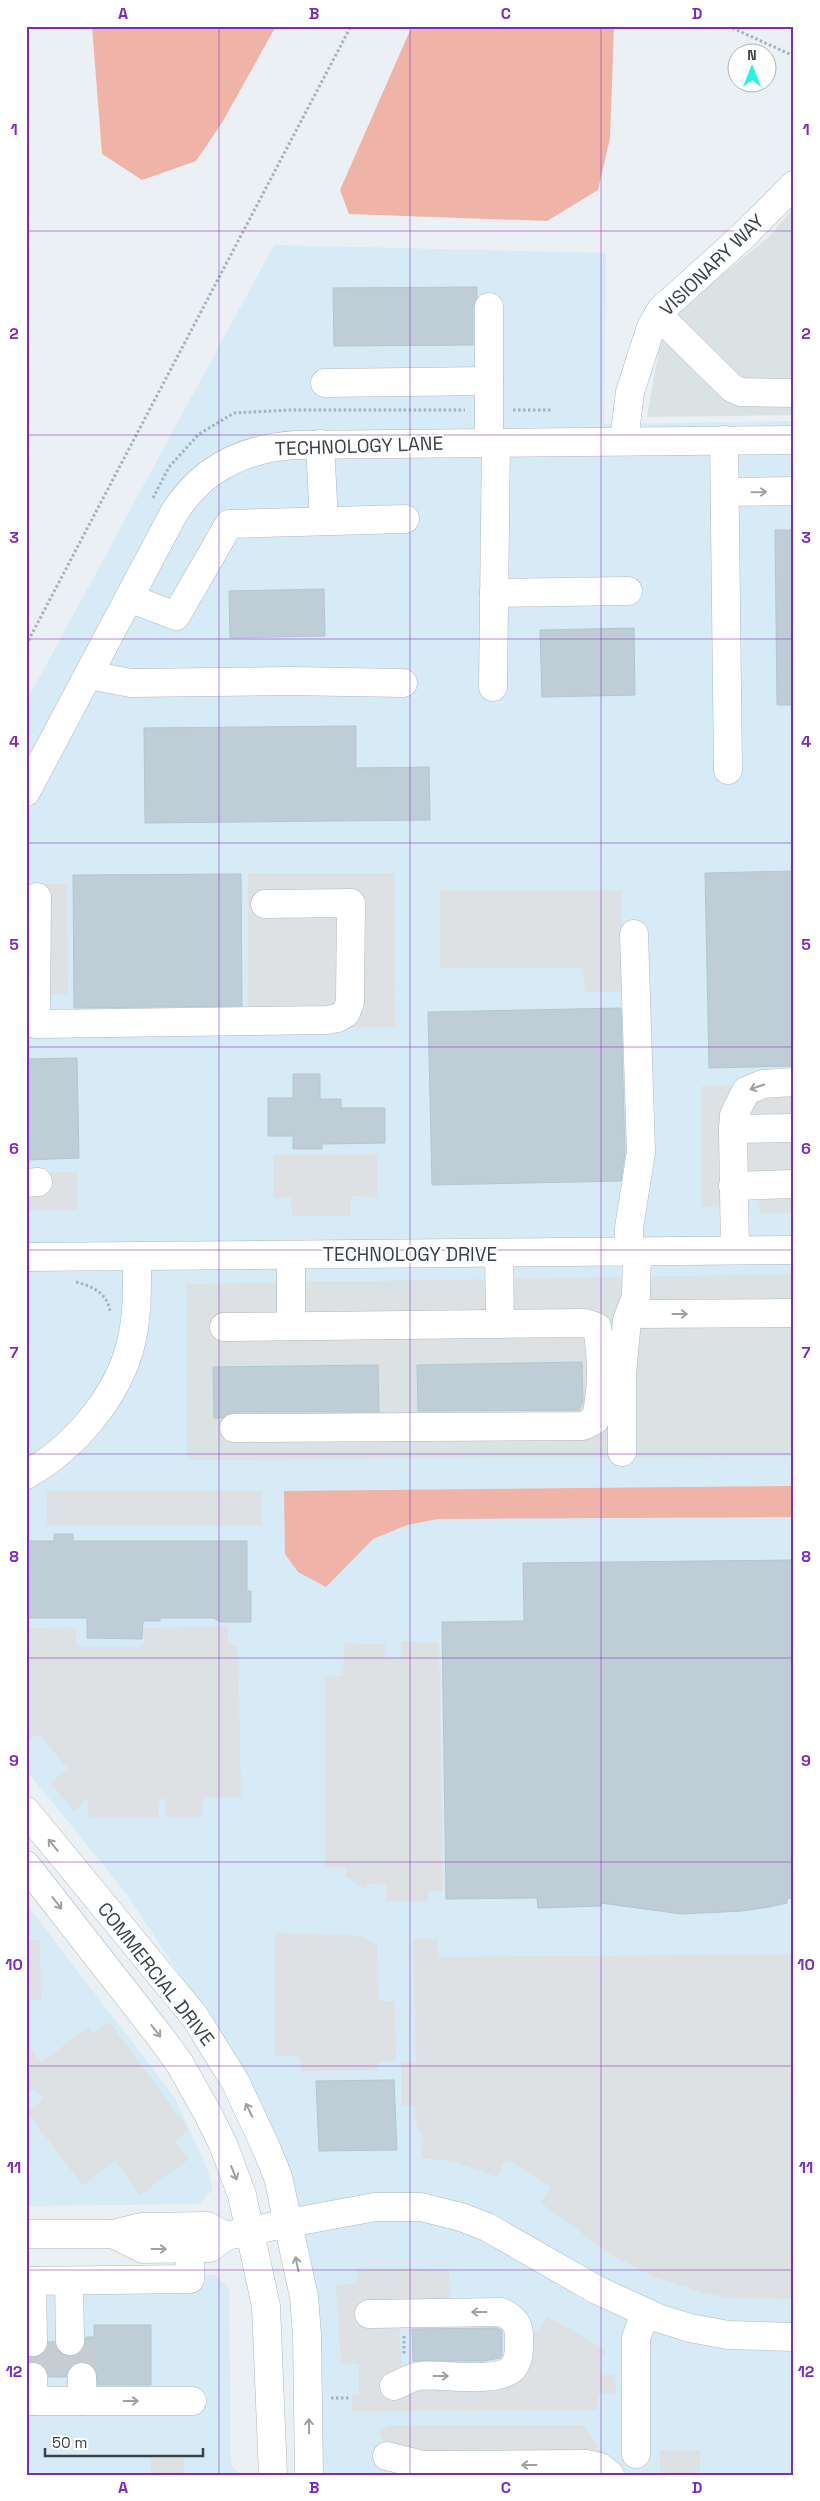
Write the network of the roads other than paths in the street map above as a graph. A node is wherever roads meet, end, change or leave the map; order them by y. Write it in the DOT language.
graph roads {
  1 [pos="793,189"];
  2 [pos="489,307"];
  3 [pos="658,315"];
  4 [pos="489,381"];
  5 [pos="325,383"];
  6 [pos="794,393"];
  7 [pos="724,440"];
  8 [pos="794,440"];
  9 [pos="624,441"];
  10 [pos="492,442"];
  11 [pos="320,444"];
  12 [pos="794,491"];
  13 [pos="725,492"];
  14 [pos="405,519"];
  15 [pos="324,522"];
  16 [pos="628,590"];
  17 [pos="494,593"];
  18 [pos="129,598"];
  19 [pos="88,675"];
  20 [pos="404,683"];
  21 [pos="493,687"];
  22 [pos="728,770"];
  23 [pos="26,792"];
  24 [pos="37,897"];
  25 [pos="265,904"];
  26 [pos="634,934"];
  27 [pos="31,1023"];
  28 [pos="794,1082"];
  29 [pos="733,1122"];
  30 [pos="794,1128"];
  31 [pos="794,1184"];
  32 [pos="734,1186"];
  33 [pos="735,1250"];
  34 [pos="794,1250"];
  35 [pos="633,1252"];
  36 [pos="499,1253"];
  37 [pos="292,1255"];
  38 [pos="136,1256"];
  39 [pos="26,1257"];
  40 [pos="794,1313"];
  41 [pos="631,1314"];
  42 [pos="500,1324"];
  43 [pos="292,1326"];
  44 [pos="224,1327"];
  45 [pos="234,1428"];
  46 [pos="622,1452"];
  47 [pos="26,1475"];
  48 [pos="26,1811"];
  49 [pos="26,1865"];
  50 [pos="259,2230"];
  51 [pos="26,2234"];
  52 [pos="114,2234"];
  53 [pos="190,2249"];
  54 [pos="52,2281"];
  55 [pos="645,2313"];
  56 [pos="369,2314"];
  57 [pos="794,2337"];
  58 [pos="394,2386"];
  59 [pos="55,2390"];
  60 [pos="192,2401"];
  61 [pos="636,2454"];
  62 [pos="387,2456"];
  63 [pos="575,2470"];
  64 [pos="273,2475"];
  65 [pos="309,2475"];
  66 [pos="610,2475"];
  1 -- 3 [label="street, VISIONARY WAY"];
  2 -- 4 [label="street"];
  3 -- 6 [label="street"];
  3 -- 9 [label="street, VISIONARY WAY"];
  4 -- 5 [label="street"];
  4 -- 10 [label="street"];
  7 -- 8 [label="street, TECHNOLOGY LANE"];
  7 -- 9 [label="street, TECHNOLOGY LANE"];
  7 -- 13 [label="street"];
  9 -- 10 [label="street, TECHNOLOGY LANE"];
  10 -- 11 [label="street, TECHNOLOGY LANE"];
  10 -- 17 [label="street"];
  11 -- 15 [label="street"];
  11 -- 18 [label="street, TECHNOLOGY LANE"];
  13 -- 12 [label="street, one-way"];
  13 -- 22 [label="street"];
  14 -- 15 [label="street"];
  15 -- 18 [label="street"];
  16 -- 17 [label="street"];
  17 -- 21 [label="street"];
  18 -- 19 [label="street, TECHNOLOGY LANE"];
  19 -- 20 [label="street"];
  19 -- 23 [label="street, TECHNOLOGY LANE"];
  24 -- 27 [label="street"];
  25 -- 27 [label="street"];
  26 -- 35 [label="street"];
  28 -- 29 [label="street, one-way"];
  29 -- 30 [label="street"];
  29 -- 32 [label="street"];
  31 -- 32 [label="street"];
  32 -- 33 [label="street"];
  33 -- 34 [label="street, TECHNOLOGY DRIVE"];
  33 -- 35 [label="street, TECHNOLOGY DRIVE"];
  35 -- 36 [label="street, TECHNOLOGY DRIVE"];
  35 -- 41 [label="street"];
  36 -- 37 [label="street, TECHNOLOGY DRIVE"];
  36 -- 42 [label="street"];
  37 -- 38 [label="street, TECHNOLOGY DRIVE"];
  37 -- 43 [label="street"];
  38 -- 39 [label="street, TECHNOLOGY DRIVE"];
  38 -- 47 [label="street"];
  41 -- 40 [label="street, one-way"];
  41 -- 46 [label="street"];
  42 -- 43 [label="street"];
  42 -- 45 [label="street"];
  43 -- 44 [label="street"];
  50 -- 48 [label="street, COMMERCIAL DRIVE, one-way"];
  49 -- 50 [label="street, COMMERCIAL DRIVE, one-way"];
  50 -- 52 [label="street"];
  50 -- 53 [label="street"];
  50 -- 55 [label="street"];
  50 -- 64 [label="street, COMMERCIAL DRIVE"];
  65 -- 50 [label="street, COMMERCIAL DRIVE, one-way"];
  51 -- 52 [label="street"];
  52 -- 53 [label="street, one-way"];
  53 -- 54 [label="street"];
  54 -- 54 [label="street"];
  55 -- 57 [label="street"];
  55 -- 61 [label="street"];
  58 -- 56 [label="street, one-way"];
  59 -- 60 [label="street, one-way"];
  63 -- 62 [label="street, one-way"];
  63 -- 66 [label="street"];
}
